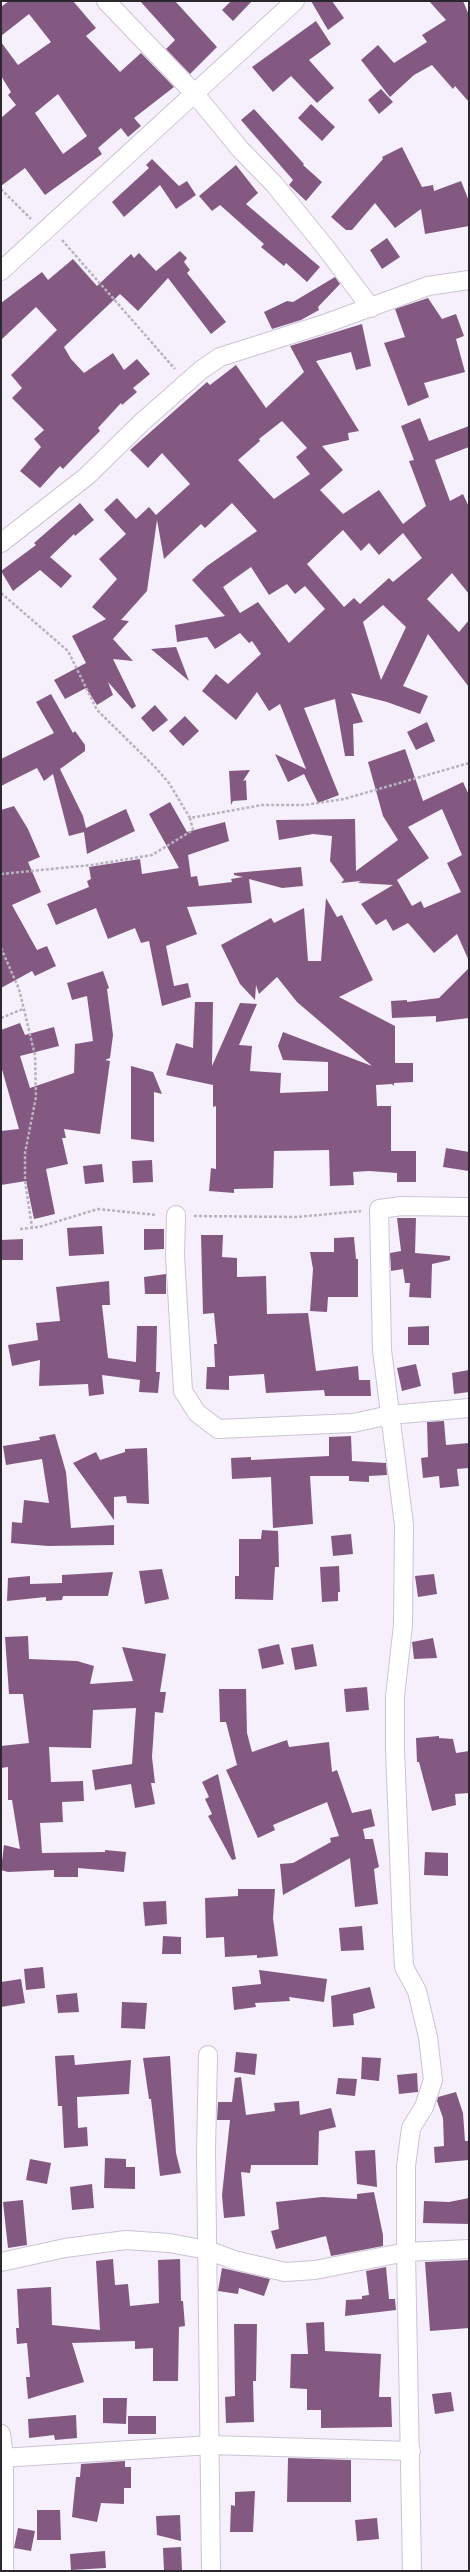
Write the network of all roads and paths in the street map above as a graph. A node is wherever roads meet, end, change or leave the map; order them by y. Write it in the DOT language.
graph roads {
  1 [pos="106,1"];
  2 [pos="295,1"];
  3 [pos="194,94"];
  4 [pos="1,189"];
  5 [pos="47,229"];
  6 [pos="1,271"];
  7 [pos="469,280"];
  8 [pos="370,308"];
  9 [pos="187,383"];
  10 [pos="1,543"];
  11 [pos="1,593"];
  12 [pos="469,763"];
  13 [pos="190,818"];
  14 [pos="1,874"];
  15 [pos="1,948"];
  16 [pos="23,1009"];
  17 [pos="1,1018"];
  18 [pos="469,1207"];
  19 [pos="379,1209"];
  20 [pos="176,1215"];
  21 [pos="32,1228"];
  22 [pos="20,1229"];
  23 [pos="469,1408"];
  24 [pos="390,1415"];
  25 [pos="208,2055"];
  26 [pos="469,2249"];
  27 [pos="208,2250"];
  28 [pos="406,2252"];
  29 [pos="1,2262"];
  30 [pos="1,2434"];
  31 [pos="210,2445"];
  32 [pos="411,2451"];
  33 [pos="2,2458"];
  34 [pos="4,2571"];
  35 [pos="211,2571"];
  36 [pos="412,2571"];
  1 -- 3 [label="street"];
  2 -- 3 [label="street"];
  3 -- 5 [label="street"];
  3 -- 8 [label="street"];
  4 -- 5 [label="path"];
  5 -- 6 [label="street"];
  5 -- 9 [label="path"];
  7 -- 8 [label="street"];
  8 -- 9 [label="street"];
  9 -- 10 [label="street"];
  11 -- 13 [label="path"];
  12 -- 13 [label="path"];
  13 -- 14 [label="path"];
  15 -- 16 [label="path"];
  16 -- 17 [label="path"];
  16 -- 21 [label="path"];
  18 -- 19 [label="street"];
  19 -- 20 [label="path"];
  19 -- 24 [label="street"];
  20 -- 21 [label="path"];
  20 -- 24 [label="street"];
  21 -- 22 [label="path"];
  23 -- 24 [label="street"];
  24 -- 28 [label="street"];
  25 -- 27 [label="street"];
  26 -- 28 [label="street"];
  27 -- 28 [label="street"];
  27 -- 29 [label="street"];
  27 -- 31 [label="street"];
  28 -- 32 [label="street"];
  30 -- 33 [label="street"];
  31 -- 32 [label="street"];
  31 -- 33 [label="street"];
  31 -- 35 [label="street"];
  32 -- 36 [label="street"];
  33 -- 34 [label="street"];
}
